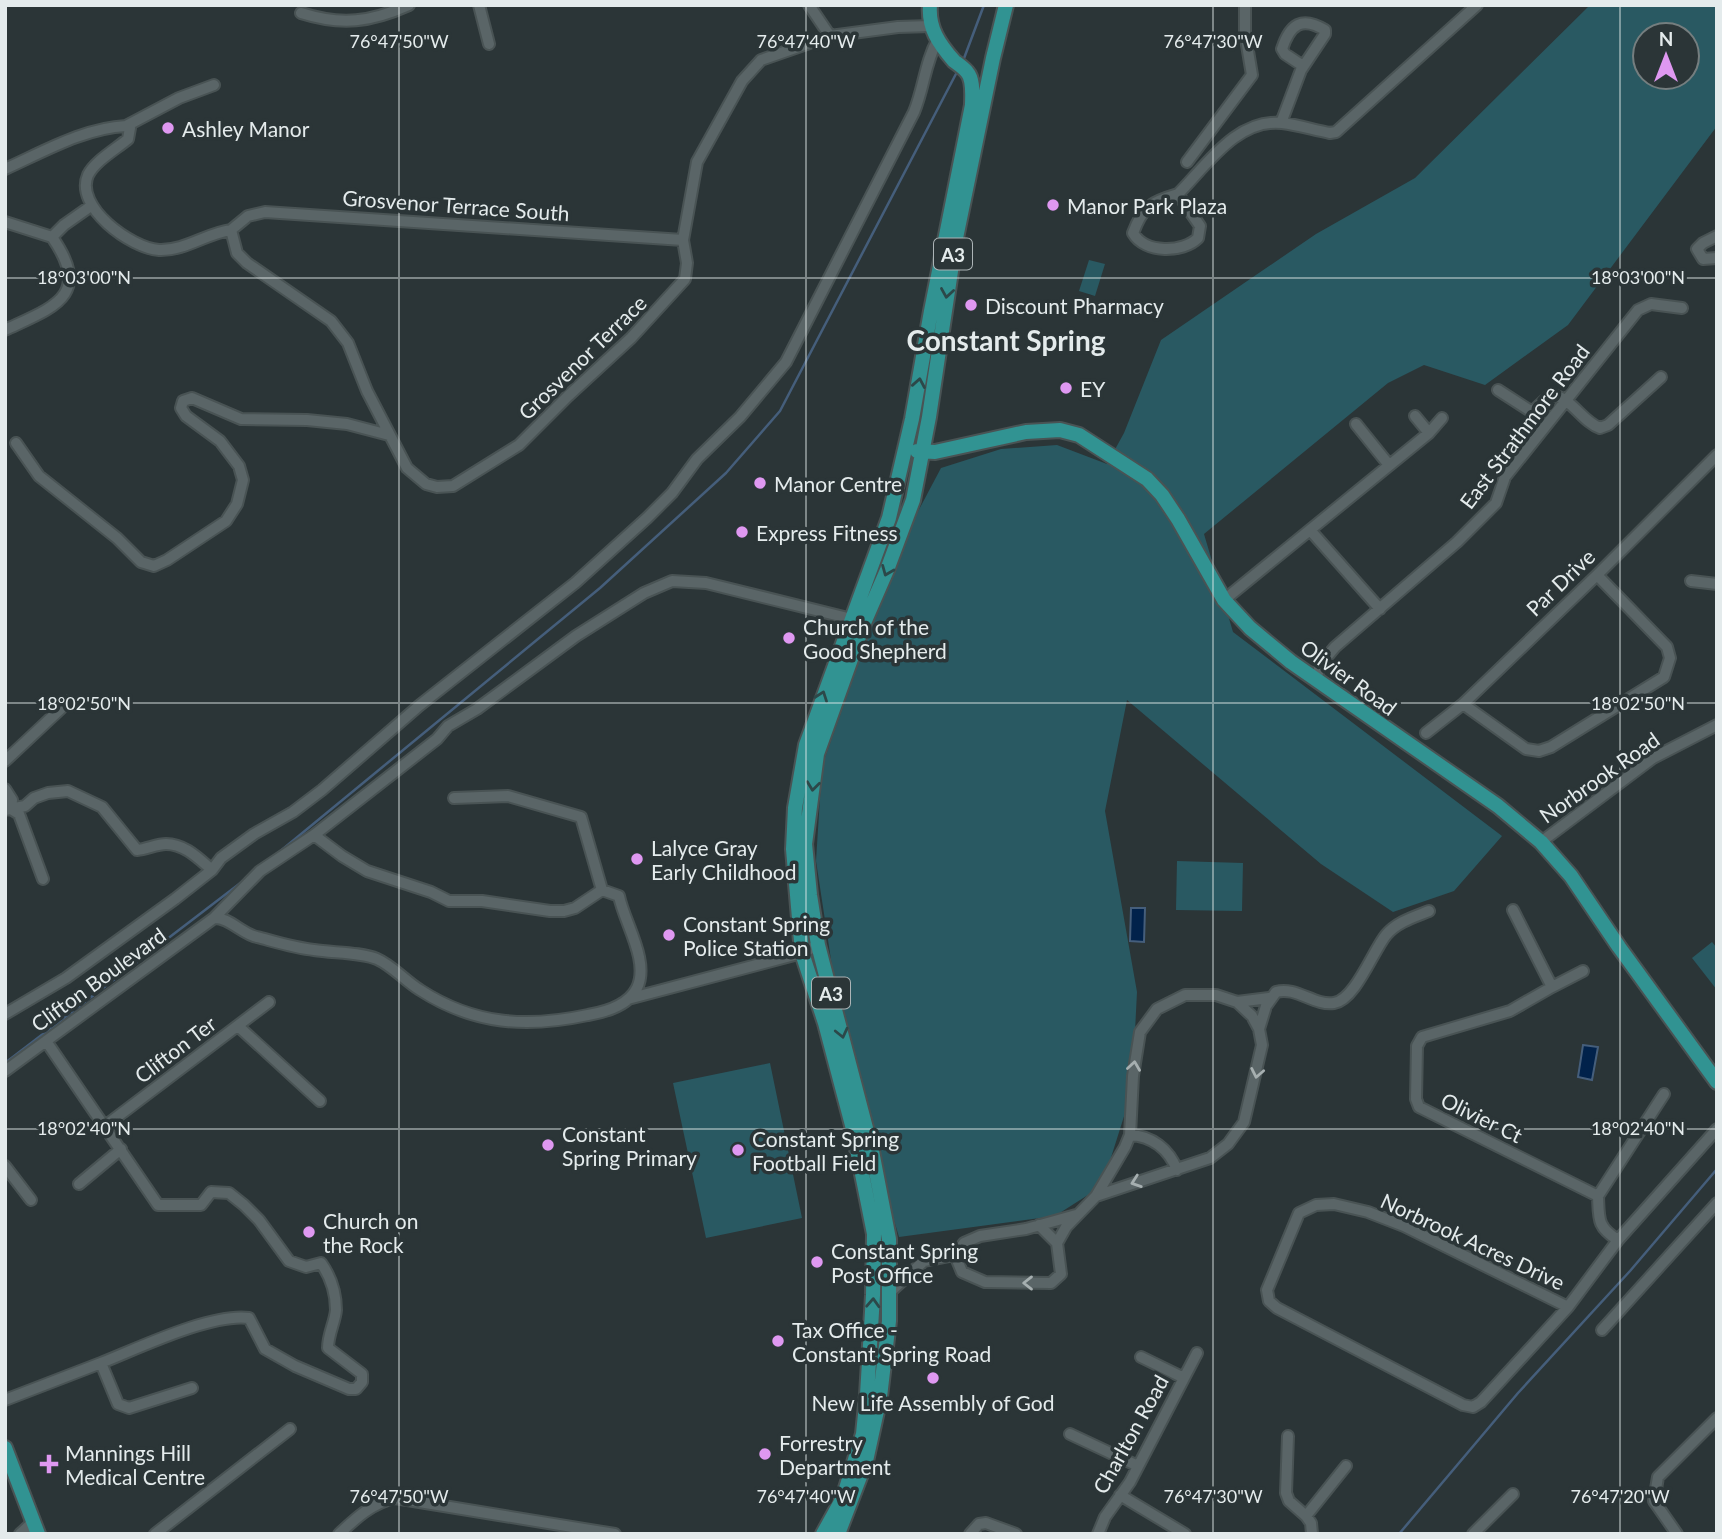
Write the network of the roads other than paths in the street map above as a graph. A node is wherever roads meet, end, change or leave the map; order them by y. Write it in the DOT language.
graph roads {
  1 [pos="409,5"];
  2 [pos="479,5"];
  3 [pos="808,5"];
  4 [pos="930,5"];
  5 [pos="1004,5"];
  6 [pos="1245,5"];
  7 [pos="1477,5"];
  8 [pos="301,13"];
  9 [pos="931,26"];
  10 [pos="830,36"];
  11 [pos="938,39"];
  12 [pos="489,44"];
  13 [pos="1303,66"];
  14 [pos="961,67"];
  15 [pos="214,85"];
  16 [pos="1281,123"];
  17 [pos="126,125"];
  18 [pos="1186,162"];
  19 [pos="5,169"];
  20 [pos="1178,194"];
  21 [pos="91,206"];
  22 [pos="5,222"];
  23 [pos="231,230"];
  24 [pos="1717,236"];
  25 [pos="52,237"];
  26 [pos="683,240"];
  27 [pos="1717,258"];
  28 [pos="1682,308"];
  29 [pos="5,330"];
  30 [pos="1661,377"];
  31 [pos="1498,390"];
  32 [pos="1565,401"];
  33 [pos="1415,416"];
  34 [pos="1442,418"];
  35 [pos="1356,424"];
  36 [pos="1429,433"];
  37 [pos="389,435"];
  38 [pos="16,443"];
  39 [pos="905,449"];
  40 [pos="923,452"];
  41 [pos="1717,455"];
  42 [pos="1390,465"];
  43 [pos="1310,530"];
  44 [pos="1597,575"];
  45 [pos="1691,581"];
  46 [pos="1717,584"];
  47 [pos="1224,600"];
  48 [pos="1380,609"];
  49 [pos="858,621"];
  50 [pos="1316,680"];
  51 [pos="69,701"];
  52 [pos="1463,704"];
  53 [pos="1717,725"];
  54 [pos="1426,733"];
  55 [pos="5,761"];
  56 [pos="5,789"];
  57 [pos="454,798"];
  58 [pos="8,810"];
  59 [pos="314,835"];
  60 [pos="1541,842"];
  61 [pos="212,870"];
  62 [pos="43,879"];
  63 [pos="603,890"];
  64 [pos="1513,910"];
  65 [pos="1429,911"];
  66 [pos="214,918"];
  67 [pos="818,945"];
  68 [pos="802,953"];
  69 [pos="1583,971"];
  70 [pos="1552,987"];
  71 [pos="1269,998"];
  72 [pos="628,999"];
  73 [pos="269,1002"];
  74 [pos="1237,1002"];
  75 [pos="5,1014"];
  76 [pos="238,1026"];
  77 [pos="1259,1029"];
  78 [pos="46,1041"];
  79 [pos="5,1071"];
  80 [pos="1717,1082"];
  81 [pos="1664,1094"];
  82 [pos="320,1101"];
  83 [pos="105,1126"];
  84 [pos="1717,1129"];
  85 [pos="1130,1135"];
  86 [pos="121,1149"];
  87 [pos="5,1166"];
  88 [pos="1177,1170"];
  89 [pos="79,1184"];
  90 [pos="1096,1196"];
  91 [pos="1598,1196"];
  92 [pos="31,1200"];
  93 [pos="1717,1203"];
  94 [pos="1076,1215"];
  95 [pos="1039,1225"];
  96 [pos="1618,1240"];
  97 [pos="1057,1243"];
  98 [pos="955,1255"];
  99 [pos="890,1292"];
  100 [pos="1568,1307"];
  101 [pos="1602,1329"];
  102 [pos="1197,1353"];
  103 [pos="1141,1357"];
  104 [pos="101,1363"];
  105 [pos="1184,1378"];
  106 [pos="192,1388"];
  107 [pos="5,1400"];
  108 [pos="1717,1418"];
  109 [pos="290,1429"];
  110 [pos="1070,1434"];
  111 [pos="1288,1436"];
  112 [pos="5,1448"];
  113 [pos="1138,1466"];
  114 [pos="1346,1466"];
  115 [pos="1513,1494"];
  116 [pos="1120,1495"];
  117 [pos="1306,1516"];
  118 [pos="36,1528"];
  119 [pos="20,1534"];
  120 [pos="155,1534"];
  121 [pos="339,1534"];
  122 [pos="615,1534"];
  123 [pos="823,1534"];
  124 [pos="838,1534"];
  125 [pos="970,1534"];
  126 [pos="1016,1534"];
  127 [pos="1098,1534"];
  128 [pos="1185,1534"];
  129 [pos="1312,1534"];
  130 [pos="1473,1534"];
  131 [pos="1677,1534"];
  1 -- 8 [label="street"];
  2 -- 12 [label="street"];
  3 -- 10 [label="street"];
  4 -- 9 [label="main road, A3"];
  5 -- 14 [label="main road"];
  5 -- 40 [label="main road, A3, one-way"];
  6 -- 18 [label="street"];
  7 -- 16 [label="street"];
  9 -- 10 [label="street, Grosvenor Terrace"];
  9 -- 11 [label="main road, A3"];
  10 -- 26 [label="street, Grosvenor Terrace"];
  11 -- 14 [label="main road, A3"];
  11 -- 61 [label="street"];
  13 -- 16 [label="street"];
  39 -- 14 [label="main road, A3, one-way"];
  15 -- 17 [label="street"];
  16 -- 20 [label="street"];
  17 -- 19 [label="street"];
  17 -- 21 [label="street"];
  20 -- 20 [label="street"];
  21 -- 23 [label="street, Grosvenor Terrace South"];
  21 -- 25 [label="street"];
  22 -- 25 [label="street"];
  23 -- 26 [label="street, Grosvenor Terrace South"];
  23 -- 37 [label="street, Grosvenor Terrace"];
  24 -- 27 [label="street"];
  25 -- 29 [label="street"];
  26 -- 37 [label="street, Grosvenor Terrace"];
  28 -- 32 [label="street, East Strathmore Road"];
  30 -- 32 [label="street"];
  31 -- 32 [label="street"];
  32 -- 48 [label="street, East Strathmore Road"];
  33 -- 36 [label="street"];
  34 -- 36 [label="street"];
  35 -- 42 [label="street"];
  36 -- 42 [label="street"];
  37 -- 38 [label="street"];
  39 -- 40 [label="main road, Olivier Road"];
  39 -- 49 [label="main road, A3"];
  40 -- 47 [label="main road, Olivier Road"];
  40 -- 49 [label="main road, A3, one-way"];
  41 -- 44 [label="street, Par Drive"];
  42 -- 43 [label="street"];
  43 -- 47 [label="street"];
  43 -- 48 [label="street"];
  44 -- 52 [label="street, Par Drive"];
  44 -- 52 [label="street"];
  45 -- 46 [label="street"];
  47 -- 50 [label="main road, Olivier Road"];
  48 -- 50 [label="street, East Strathmore Road"];
  49 -- 59 [label="street, Clifton Boulevard"];
  49 -- 67 [label="main road, A3, one-way"];
  68 -- 49 [label="main road, A3, one-way"];
  50 -- 60 [label="main road, Olivier Road"];
  51 -- 55 [label="street"];
  52 -- 54 [label="street, Par Drive"];
  53 -- 60 [label="street, Norbrook Road"];
  56 -- 58 [label="street"];
  57 -- 63 [label="street"];
  58 -- 61 [label="street"];
  58 -- 62 [label="street"];
  59 -- 63 [label="street"];
  59 -- 66 [label="street, Clifton Boulevard"];
  60 -- 80 [label="main road, Olivier Road"];
  61 -- 75 [label="street"];
  63 -- 72 [label="street"];
  64 -- 70 [label="street"];
  65 -- 71 [label="street"];
  66 -- 72 [label="street"];
  66 -- 78 [label="street, Clifton Boulevard"];
  67 -- 68 [label="street"];
  67 -- 99 [label="main road, A3, one-way"];
  68 -- 72 [label="street"];
  123 -- 68 [label="main road, A3, one-way"];
  69 -- 70 [label="street"];
  70 -- 91 [label="street, Olivier Ct"];
  71 -- 74 [label="street"];
  71 -- 77 [label="street"];
  73 -- 76 [label="street, Clifton Ter"];
  74 -- 77 [label="street"];
  85 -- 74 [label="street, one-way"];
  76 -- 82 [label="street"];
  76 -- 83 [label="street, Clifton Ter"];
  77 -- 88 [label="street, one-way"];
  78 -- 79 [label="street, Clifton Boulevard"];
  78 -- 83 [label="street"];
  81 -- 91 [label="street"];
  83 -- 86 [label="street"];
  84 -- 96 [label="street"];
  85 -- 88 [label="street"];
  85 -- 90 [label="street"];
  86 -- 89 [label="street"];
  86 -- 104 [label="street"];
  87 -- 92 [label="street"];
  88 -- 90 [label="street, one-way"];
  90 -- 94 [label="street"];
  91 -- 96 [label="street"];
  93 -- 101 [label="street"];
  94 -- 95 [label="street"];
  94 -- 97 [label="street"];
  95 -- 97 [label="street"];
  95 -- 98 [label="street"];
  96 -- 100 [label="street"];
  97 -- 98 [label="street, one-way"];
  98 -- 99 [label="street"];
  99 -- 124 [label="main road, A3"];
  100 -- 100 [label="street, Norbrook Acres Drive"];
  102 -- 105 [label="street, Charlton Road"];
  103 -- 105 [label="street"];
  104 -- 106 [label="street"];
  104 -- 107 [label="street"];
  105 -- 113 [label="street, Charlton Road"];
  108 -- 131 [label="street"];
  109 -- 120 [label="street"];
  110 -- 113 [label="street"];
  111 -- 117 [label="street"];
  112 -- 118 [label="main road"];
  113 -- 116 [label="street, Charlton Road"];
  114 -- 117 [label="street"];
  115 -- 130 [label="street"];
  116 -- 127 [label="street, Charlton Road"];
  116 -- 128 [label="street"];
  117 -- 129 [label="street"];
  118 -- 119 [label="street"];
  121 -- 122 [label="street"];
  125 -- 126 [label="street"];
}
